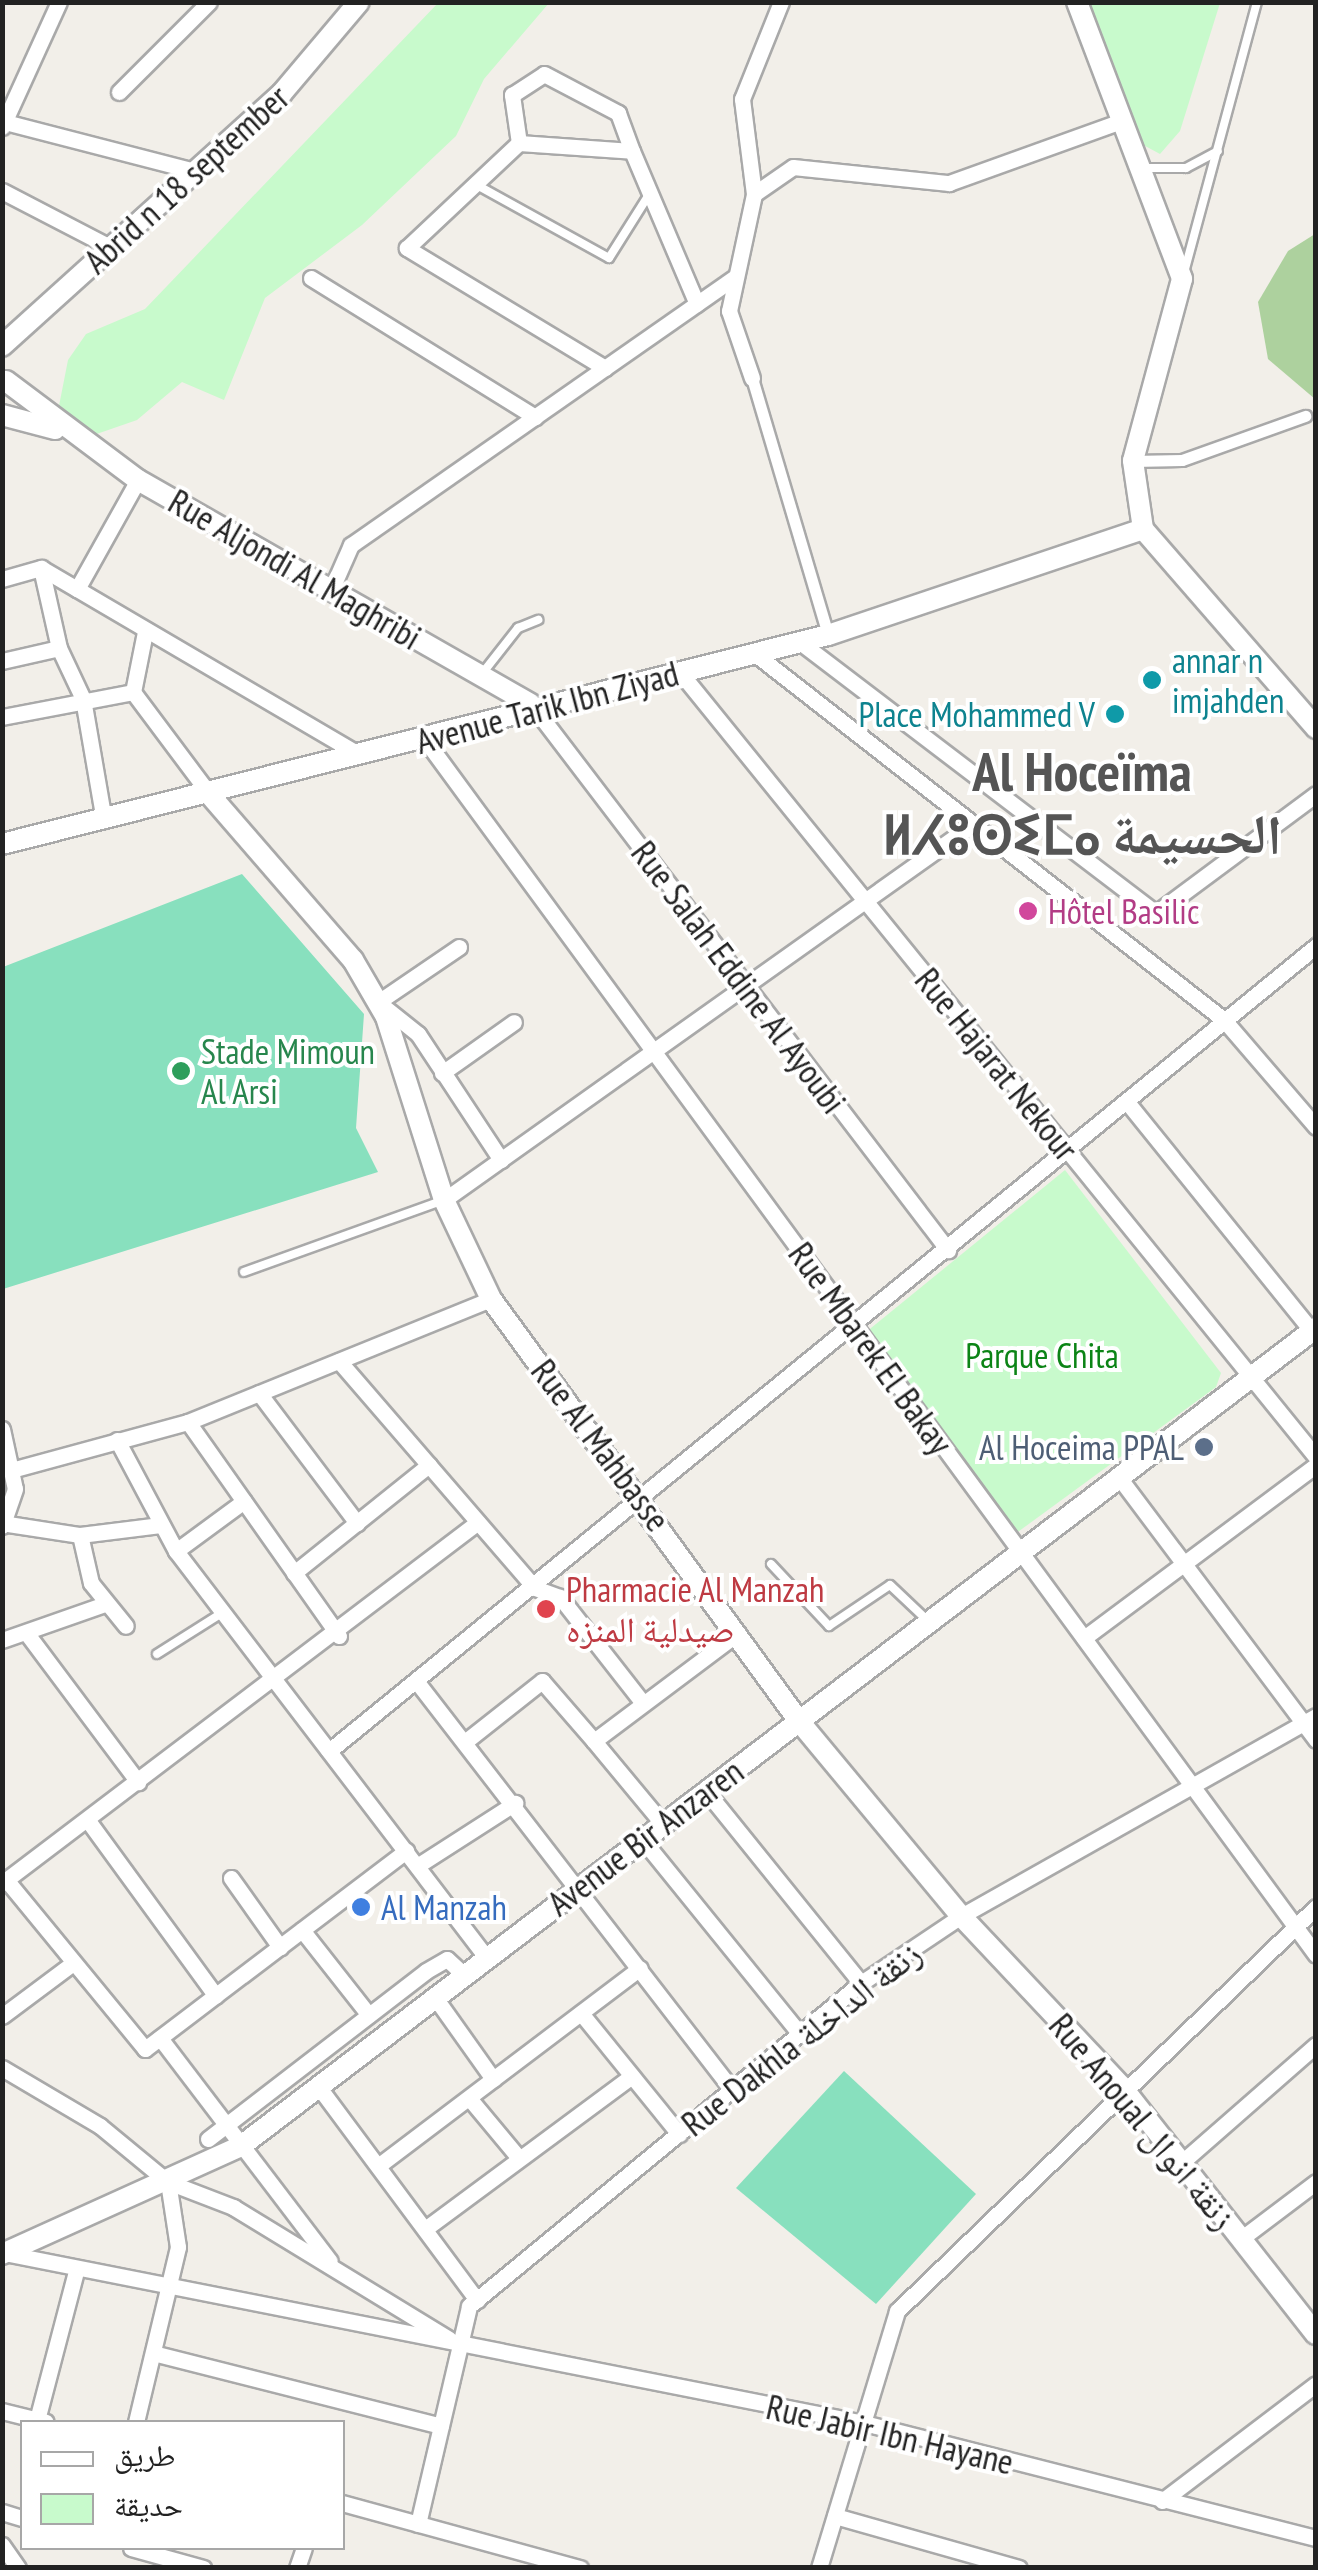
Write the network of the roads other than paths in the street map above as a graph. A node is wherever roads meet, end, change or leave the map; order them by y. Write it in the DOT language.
graph roads {
  1 [pos="59,2"];
  2 [pos="209,2"];
  3 [pos="358,2"];
  4 [pos="781,2"];
  5 [pos="1076,2"];
  6 [pos="1256,2"];
  7 [pos="119,92"];
  8 [pos="1121,121"];
  9 [pos="4,124"];
  10 [pos="519,142"];
  11 [pos="632,151"];
  12 [pos="1218,151"];
  13 [pos="1142,168"];
  14 [pos="198,172"];
  15 [pos="471,182"];
  16 [pos="2,191"];
  17 [pos="650,193"];
  18 [pos="754,194"];
  19 [pos="112,248"];
  20 [pos="735,277"];
  21 [pos="311,278"];
  22 [pos="1182,279"];
  23 [pos="697,304"];
  24 [pos="2,346"];
  25 [pos="605,368"];
  26 [pos="4,378"];
  27 [pos="752,378"];
  28 [pos="2,415"];
  29 [pos="1306,416"];
  30 [pos="535,417"];
  31 [pos="62,431"];
  32 [pos="1132,461"];
  33 [pos="138,480"];
  34 [pos="1143,529"];
  35 [pos="41,568"];
  36 [pos="2,579"];
  37 [pos="332,588"];
  38 [pos="76,590"];
  39 [pos="538,620"];
  40 [pos="145,632"];
  41 [pos="828,635"];
  42 [pos="800,642"];
  43 [pos="59,648"];
  44 [pos="754,652"];
  45 [pos="2,661"];
  46 [pos="679,672"];
  47 [pos="481,675"];
  48 [pos="132,692"];
  49 [pos="84,699"];
  50 [pos="531,704"];
  51 [pos="2,717"];
  52 [pos="1316,728"];
  53 [pos="426,740"];
  54 [pos="358,754"];
  55 [pos="1316,794"];
  56 [pos="210,795"];
  57 [pos="104,820"];
  58 [pos="973,824"];
  59 [pos="4,839"];
  60 [pos="866,903"];
  61 [pos="1316,946"];
  62 [pos="459,947"];
  63 [pos="747,986"];
  64 [pos="378,1002"];
  65 [pos="1224,1020"];
  66 [pos="514,1022"];
  67 [pos="654,1052"];
  68 [pos="442,1074"];
  69 [pos="1127,1102"];
  70 [pos="1316,1127"];
  71 [pos="1067,1151"];
  72 [pos="501,1160"];
  73 [pos="444,1200"];
  74 [pos="948,1250"];
  75 [pos="244,1272"];
  76 [pos="491,1300"];
  77 [pos="855,1327"];
  78 [pos="1314,1332"];
  79 [pos="339,1362"];
  80 [pos="1250,1378"];
  81 [pos="260,1393"];
  82 [pos="188,1422"];
  83 [pos="2,1429"];
  84 [pos="117,1440"];
  85 [pos="1316,1456"];
  86 [pos="429,1465"];
  87 [pos="1316,1465"];
  88 [pos="15,1469"];
  89 [pos="1121,1480"];
  90 [pos="244,1501"];
  91 [pos="646,1501"];
  92 [pos="6,1518"];
  93 [pos="478,1522"];
  94 [pos="356,1523"];
  95 [pos="160,1525"];
  96 [pos="80,1535"];
  97 [pos="176,1552"];
  98 [pos="1021,1553"];
  99 [pos="771,1564"];
  100 [pos="1182,1565"];
  101 [pos="294,1572"];
  102 [pos="535,1588"];
  103 [pos="105,1604"];
  104 [pos="224,1611"];
  105 [pos="929,1623"];
  106 [pos="126,1626"];
  107 [pos="738,1634"];
  108 [pos="28,1635"];
  109 [pos="338,1636"];
  110 [pos="1084,1638"];
  111 [pos="2,1640"];
  112 [pos="157,1654"];
  113 [pos="274,1680"];
  114 [pos="417,1682"];
  115 [pos="642,1702"];
  116 [pos="1309,1720"];
  117 [pos="798,1721"];
  118 [pos="1316,1740"];
  119 [pos="466,1741"];
  120 [pos="594,1741"];
  121 [pos="329,1751"];
  122 [pos="138,1782"];
  123 [pos="1194,1789"];
  124 [pos="706,1791"];
  125 [pos="515,1802"];
  126 [pos="88,1822"];
  127 [pos="662,1824"];
  128 [pos="642,1839"];
  129 [pos="406,1851"];
  130 [pos="417,1866"];
  131 [pos="231,1878"];
  132 [pos="5,1882"];
  133 [pos="578,1888"];
  134 [pos="1316,1907"];
  135 [pos="961,1916"];
  136 [pos="1292,1924"];
  137 [pos="302,1930"];
  138 [pos="280,1947"];
  139 [pos="486,1956"];
  140 [pos="1316,1956"];
  141 [pos="73,1963"];
  142 [pos="640,1968"];
  143 [pos="464,1974"];
  144 [pos="861,1983"];
  145 [pos="216,1996"];
  146 [pos="434,1996"];
  147 [pos="581,2013"];
  148 [pos="370,2015"];
  149 [pos="2,2016"];
  150 [pos="801,2035"];
  151 [pos="160,2038"];
  152 [pos="1316,2045"];
  153 [pos="2,2068"];
  154 [pos="632,2076"];
  155 [pos="494,2080"];
  156 [pos="318,2086"];
  157 [pos="1122,2087"];
  158 [pos="732,2090"];
  159 [pos="469,2098"];
  160 [pos="226,2125"];
  161 [pos="679,2134"];
  162 [pos="208,2139"];
  163 [pos="241,2146"];
  164 [pos="520,2158"];
  165 [pos="1181,2163"];
  166 [pos="378,2166"];
  167 [pos="168,2182"];
  168 [pos="1316,2182"];
  169 [pos="424,2230"];
  170 [pos="1242,2238"];
  171 [pos="3,2254"];
  172 [pos="76,2268"];
  173 [pos="339,2272"];
  174 [pos="168,2287"];
  175 [pos="477,2300"];
  176 [pos="1316,2334"];
  177 [pos="460,2346"];
  178 [pos="152,2353"];
  179 [pos="1316,2384"];
  180 [pos="2,2410"];
  181 [pos="38,2420"];
  182 [pos="42,2420"];
  183 [pos="136,2420"];
  184 [pos="864,2422"];
  185 [pos="442,2426"];
  186 [pos="1162,2500"];
  187 [pos="345,2504"];
  188 [pos="835,2516"];
  189 [pos="418,2524"];
  190 [pos="1316,2538"];
  191 [pos="2,2545"];
  192 [pos="137,2550"];
  193 [pos="180,2564"];
  194 [pos="18,2568"];
  195 [pos="203,2568"];
  196 [pos="580,2568"];
  197 [pos="820,2568"];
  198 [pos="1018,2568"];
  1 -- 9 [label="street"];
  2 -- 7 [label="street"];
  3 -- 14 [label="street, Abrid n 18 september"];
  4 -- 18 [label="street"];
  5 -- 8 [label="street"];
  6 -- 12 [label="lane"];
  8 -- 13 [label="street"];
  8 -- 18 [label="street"];
  9 -- 14 [label="street"];
  10 -- 11 [label="street"];
  10 -- 11 [label="street"];
  10 -- 15 [label="street"];
  11 -- 17 [label="street"];
  12 -- 13 [label="lane"];
  12 -- 22 [label="lane"];
  13 -- 22 [label="street"];
  14 -- 19 [label="street, Abrid n 18 september"];
  15 -- 17 [label="lane"];
  15 -- 25 [label="street"];
  16 -- 19 [label="street"];
  17 -- 23 [label="street"];
  18 -- 20 [label="street"];
  19 -- 24 [label="street, Abrid n 18 september"];
  20 -- 23 [label="street"];
  20 -- 27 [label="street"];
  21 -- 30 [label="street"];
  22 -- 32 [label="street"];
  23 -- 25 [label="street"];
  25 -- 30 [label="street"];
  26 -- 31 [label="street, Rue Aljondi Al Maghribi"];
  27 -- 41 [label="street"];
  28 -- 31 [label="street, Rue Aljondi Al Maghribi"];
  29 -- 32 [label="street"];
  30 -- 37 [label="street"];
  31 -- 33 [label="street, Rue Aljondi Al Maghribi"];
  32 -- 34 [label="street"];
  33 -- 37 [label="street, Rue Aljondi Al Maghribi"];
  33 -- 38 [label="street"];
  34 -- 41 [label="street, Avenue Tarik Ibn Ziyad"];
  34 -- 52 [label="street"];
  35 -- 36 [label="street"];
  35 -- 38 [label="street"];
  35 -- 43 [label="street"];
  37 -- 47 [label="street, Rue Aljondi Al Maghribi"];
  38 -- 40 [label="street"];
  39 -- 47 [label="lane"];
  40 -- 48 [label="street"];
  40 -- 54 [label="street"];
  41 -- 42 [label="street, Avenue Tarik Ibn Ziyad"];
  42 -- 44 [label="street, Avenue Tarik Ibn Ziyad"];
  42 -- 55 [label="street"];
  43 -- 45 [label="street"];
  43 -- 49 [label="street"];
  44 -- 46 [label="street, Avenue Tarik Ibn Ziyad"];
  44 -- 58 [label="street"];
  46 -- 50 [label="street, Avenue Tarik Ibn Ziyad"];
  46 -- 60 [label="street, Rue Hajarat Nekour"];
  47 -- 50 [label="street, Rue Aljondi Al Maghribi"];
  48 -- 49 [label="street"];
  48 -- 56 [label="street"];
  49 -- 51 [label="street"];
  49 -- 57 [label="street"];
  50 -- 53 [label="street, Avenue Tarik Ibn Ziyad"];
  50 -- 63 [label="street, Rue Salah Eddine Al Ayoubi"];
  53 -- 54 [label="street, Avenue Tarik Ibn Ziyad"];
  53 -- 67 [label="street, Rue Mbarek El Bakay"];
  54 -- 56 [label="street, Avenue Tarik Ibn Ziyad"];
  56 -- 57 [label="street, Avenue Tarik Ibn Ziyad"];
  56 -- 64 [label="street, Rue Al Mahbasse"];
  57 -- 59 [label="street, Avenue Tarik Ibn Ziyad"];
  58 -- 60 [label="street"];
  58 -- 65 [label="street"];
  60 -- 63 [label="street"];
  60 -- 71 [label="street, Rue Hajarat Nekour"];
  61 -- 65 [label="street"];
  62 -- 64 [label="street"];
  63 -- 67 [label="street"];
  63 -- 74 [label="street, Rue Salah Eddine Al Ayoubi"];
  64 -- 68 [label="street"];
  64 -- 73 [label="street, Rue Al Mahbasse"];
  65 -- 69 [label="street"];
  65 -- 70 [label="street"];
  66 -- 68 [label="street"];
  67 -- 72 [label="street"];
  67 -- 77 [label="street, Rue Mbarek El Bakay"];
  68 -- 72 [label="street"];
  69 -- 71 [label="street"];
  69 -- 78 [label="street"];
  71 -- 74 [label="street"];
  71 -- 80 [label="street, Rue Hajarat Nekour"];
  72 -- 73 [label="street"];
  73 -- 75 [label="lane"];
  73 -- 76 [label="street, Rue Al Mahbasse"];
  74 -- 77 [label="street"];
  76 -- 79 [label="street"];
  76 -- 91 [label="street, Rue Al Mahbasse"];
  77 -- 91 [label="street"];
  77 -- 98 [label="street, Rue Mbarek El Bakay"];
  78 -- 80 [label="street, Avenue Bir Anzaren"];
  79 -- 81 [label="street"];
  79 -- 86 [label="street"];
  80 -- 85 [label="street, Rue Hajarat Nekour"];
  80 -- 89 [label="street, Avenue Bir Anzaren"];
  81 -- 82 [label="street"];
  81 -- 94 [label="street"];
  82 -- 84 [label="street"];
  82 -- 90 [label="street"];
  83 -- 88 [label="street"];
  84 -- 88 [label="street"];
  84 -- 95 [label="street"];
  86 -- 93 [label="street"];
  86 -- 94 [label="street"];
  87 -- 100 [label="street"];
  88 -- 92 [label="street"];
  89 -- 98 [label="street, Avenue Bir Anzaren"];
  89 -- 100 [label="street"];
  90 -- 97 [label="street"];
  90 -- 101 [label="street"];
  91 -- 102 [label="street"];
  91 -- 107 [label="street, Rue Al Mahbasse"];
  92 -- 96 [label="street"];
  93 -- 102 [label="street"];
  93 -- 109 [label="street"];
  94 -- 101 [label="street"];
  95 -- 96 [label="street"];
  95 -- 97 [label="street"];
  96 -- 103 [label="street"];
  97 -- 104 [label="street"];
  98 -- 105 [label="street, Avenue Bir Anzaren"];
  98 -- 110 [label="street, Rue Mbarek El Bakay"];
  99 -- 105 [label="lane"];
  100 -- 110 [label="street"];
  100 -- 116 [label="street"];
  101 -- 109 [label="street"];
  102 -- 114 [label="street"];
  102 -- 115 [label="street"];
  103 -- 106 [label="street"];
  103 -- 108 [label="street"];
  104 -- 112 [label="lane"];
  104 -- 113 [label="street"];
  105 -- 117 [label="street, Avenue Bir Anzaren"];
  107 -- 115 [label="street"];
  107 -- 117 [label="street, Rue Al Mahbasse"];
  108 -- 111 [label="street"];
  108 -- 122 [label="street"];
  109 -- 113 [label="street"];
  110 -- 123 [label="street, Rue Mbarek El Bakay"];
  113 -- 121 [label="street"];
  113 -- 122 [label="street"];
  114 -- 119 [label="street"];
  114 -- 121 [label="street"];
  115 -- 120 [label="street"];
  116 -- 118 [label="street"];
  116 -- 123 [label="street, Rue Dakhla زنقة الداخلة"];
  117 -- 124 [label="street, Avenue Bir Anzaren"];
  117 -- 135 [label="street, Rue Al Mahbasse"];
  119 -- 120 [label="street"];
  119 -- 125 [label="street"];
  120 -- 127 [label="street"];
  121 -- 129 [label="street"];
  122 -- 126 [label="street"];
  123 -- 135 [label="street, Rue Dakhla زنقة الداخلة"];
  123 -- 136 [label="street, Rue Mbarek El Bakay"];
  124 -- 127 [label="street, Avenue Bir Anzaren"];
  124 -- 144 [label="street"];
  125 -- 130 [label="street"];
  125 -- 133 [label="street"];
  126 -- 132 [label="street"];
  126 -- 145 [label="street"];
  127 -- 128 [label="street, Avenue Bir Anzaren"];
  128 -- 133 [label="street, Avenue Bir Anzaren"];
  128 -- 150 [label="street"];
  129 -- 130 [label="street"];
  129 -- 137 [label="street"];
  130 -- 139 [label="street"];
  131 -- 138 [label="street"];
  132 -- 141 [label="street"];
  133 -- 139 [label="street, Avenue Bir Anzaren"];
  133 -- 142 [label="street"];
  134 -- 136 [label="street"];
  135 -- 144 [label="street, Rue Dakhla زنقة الداخلة"];
  135 -- 157 [label="street, Rue Anoual زنقة انوال"];
  136 -- 140 [label="street, Rue Mbarek El Bakay"];
  136 -- 157 [label="street"];
  137 -- 138 [label="street"];
  137 -- 148 [label="street"];
  138 -- 145 [label="street"];
  139 -- 143 [label="street, Avenue Bir Anzaren"];
  141 -- 149 [label="street"];
  141 -- 151 [label="street"];
  142 -- 147 [label="street"];
  142 -- 158 [label="street"];
  143 -- 146 [label="street, Avenue Bir Anzaren"];
  143 -- 148 [label="street"];
  144 -- 150 [label="street, Rue Dakhla زنقة الداخلة"];
  145 -- 151 [label="street"];
  146 -- 155 [label="street"];
  146 -- 156 [label="street, Avenue Bir Anzaren"];
  147 -- 154 [label="street"];
  147 -- 155 [label="street"];
  148 -- 160 [label="street"];
  150 -- 158 [label="street, Rue Dakhla زنقة الداخلة"];
  151 -- 160 [label="street"];
  152 -- 165 [label="street"];
  153 -- 167 [label="street"];
  154 -- 161 [label="street"];
  154 -- 164 [label="street"];
  155 -- 159 [label="street"];
  156 -- 163 [label="street, Avenue Bir Anzaren"];
  156 -- 166 [label="street"];
  157 -- 165 [label="street, Rue Anoual زنقة انوال"];
  157 -- 184 [label="street"];
  158 -- 161 [label="street, Rue Dakhla زنقة الداخلة"];
  159 -- 164 [label="street"];
  159 -- 166 [label="street"];
  160 -- 162 [label="street"];
  160 -- 163 [label="street"];
  161 -- 175 [label="street, Rue Dakhla زنقة الداخلة"];
  163 -- 167 [label="street, Avenue Bir Anzaren"];
  163 -- 173 [label="street"];
  164 -- 169 [label="street"];
  165 -- 170 [label="street, Rue Anoual زنقة انوال"];
  166 -- 169 [label="street"];
  167 -- 171 [label="street, Avenue Bir Anzaren"];
  167 -- 173 [label="street"];
  167 -- 174 [label="street"];
  168 -- 170 [label="street"];
  169 -- 175 [label="street"];
  170 -- 176 [label="street, Rue Anoual زنقة انوال"];
  171 -- 172 [label="street, Rue Jabir Ibn Hayane"];
  172 -- 174 [label="street, Rue Jabir Ibn Hayane"];
  172 -- 182 [label="street"];
  173 -- 177 [label="street"];
  174 -- 177 [label="street, Rue Jabir Ibn Hayane"];
  174 -- 178 [label="street"];
  175 -- 177 [label="street"];
  177 -- 184 [label="street, Rue Jabir Ibn Hayane"];
  177 -- 185 [label="street"];
  178 -- 183 [label="street"];
  178 -- 185 [label="street"];
  179 -- 186 [label="street"];
  180 -- 181 [label="street"];
  184 -- 186 [label="street, Rue Jabir Ibn Hayane"];
  184 -- 188 [label="street"];
  185 -- 189 [label="street"];
  186 -- 190 [label="street, Rue Jabir Ibn Hayane"];
  187 -- 189 [label="street"];
  188 -- 197 [label="street"];
  188 -- 198 [label="street"];
  189 -- 196 [label="street"];
  191 -- 194 [label="street"];
  192 -- 193 [label="street"];
  193 -- 195 [label="street"];
}
